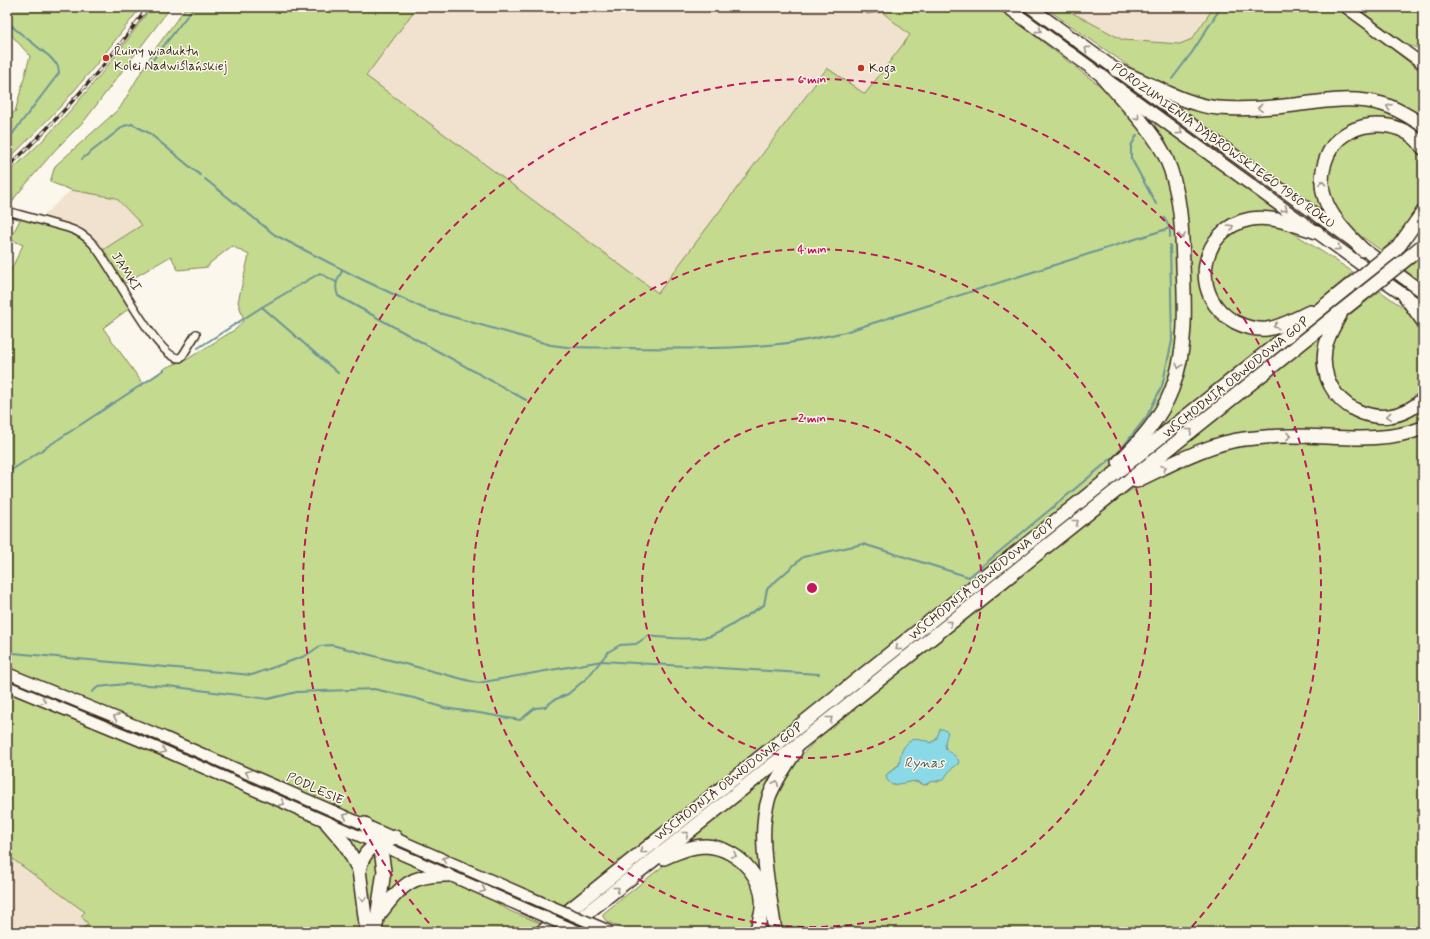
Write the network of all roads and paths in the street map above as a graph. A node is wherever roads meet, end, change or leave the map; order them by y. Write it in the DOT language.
graph roads {
  1 [pos="1007,7"];
  2 [pos="1030,7"];
  3 [pos="1345,7"];
  4 [pos="1423,64"];
  5 [pos="1116,70"];
  6 [pos="1103,77"];
  7 [pos="1423,125"];
  8 [pos="1423,148"];
  9 [pos="7,211"];
  10 [pos="1423,212"];
  11 [pos="1423,227"];
  12 [pos="1317,232"];
  13 [pos="1423,245"];
  14 [pos="1398,247"];
  15 [pos="1363,250"];
  16 [pos="1423,292"];
  17 [pos="1405,296"];
  18 [pos="1324,306"];
  19 [pos="1346,307"];
  20 [pos="1423,308"];
  21 [pos="1423,321"];
  22 [pos="196,334"];
  23 [pos="1423,399"];
  24 [pos="1423,428"];
  25 [pos="1116,491"];
  26 [pos="1088,495"];
  27 [pos="7,673"];
  28 [pos="7,686"];
  29 [pos="800,743"];
  30 [pos="327,823"];
  31 [pos="365,824"];
  32 [pos="395,838"];
  33 [pos="377,844"];
  34 [pos="644,867"];
  35 [pos="359,870"];
  36 [pos="448,875"];
  37 [pos="377,917"];
  38 [pos="756,931"];
  39 [pos="367,932"];
  40 [pos="375,932"];
  41 [pos="542,932"];
  42 [pos="563,932"];
  43 [pos="580,932"];
  44 [pos="612,932"];
  45 [pos="775,932"];
  1 -- 6 [label="main road, POROZUMIENIA DĄBROWSKIEGO 1980 ROKU, one-way"];
  5 -- 2 [label="main road, POROZUMIENIA DĄBROWSKIEGO 1980 ROKU, one-way"];
  3 -- 4 [label="street"];
  7 -- 5 [label="highway, one-way"];
  5 -- 15 [label="main road, POROZUMIENIA DĄBROWSKIEGO 1980 ROKU"];
  6 -- 12 [label="main road, POROZUMIENIA DĄBROWSKIEGO 1980 ROKU, one-way"];
  6 -- 26 [label="highway, one-way"];
  15 -- 8 [label="highway, one-way"];
  9 -- 22 [label="street, JAMKI"];
  10 -- 14 [label="highway"];
  11 -- 14 [label="highway, WSCHODNIA OBWODOWA GOP"];
  12 -- 17 [label="main road, POROZUMIENIA DĄBROWSKIEGO 1980 ROKU, one-way"];
  18 -- 12 [label="highway, one-way"];
  13 -- 19 [label="highway, WSCHODNIA OBWODOWA GOP, bridge"];
  14 -- 18 [label="highway, WSCHODNIA OBWODOWA GOP, bridge"];
  15 -- 16 [label="main road, POROZUMIENIA DĄBROWSKIEGO 1980 ROKU"];
  17 -- 20 [label="main road, POROZUMIENIA DĄBROWSKIEGO 1980 ROKU"];
  17 -- 21 [label="highway"];
  18 -- 26 [label="highway, WSCHODNIA OBWODOWA GOP"];
  23 -- 19 [label="highway, one-way"];
  25 -- 19 [label="highway, WSCHODNIA OBWODOWA GOP, one-way"];
  25 -- 24 [label="highway, one-way"];
  29 -- 25 [label="highway, WSCHODNIA OBWODOWA GOP, one-way"];
  26 -- 41 [label="highway, WSCHODNIA OBWODOWA GOP, one-way"];
  31 -- 27 [label="street, PODLESIE, one-way"];
  28 -- 30 [label="street, PODLESIE, one-way"];
  34 -- 29 [label="highway, WSCHODNIA OBWODOWA GOP, one-way"];
  45 -- 29 [label="highway, one-way"];
  30 -- 33 [label="street, PODLESIE"];
  30 -- 35 [label="highway"];
  31 -- 32 [label="street, PODLESIE"];
  31 -- 33 [label="highway"];
  32 -- 33 [label="highway"];
  44 -- 32 [label="street, PODLESIE, one-way, bridge"];
  33 -- 35 [label="highway"];
  33 -- 36 [label="street, PODLESIE"];
  33 -- 37 [label="highway"];
  34 -- 38 [label="highway, one-way"];
  42 -- 34 [label="highway, WSCHODNIA OBWODOWA GOP, one-way"];
  35 -- 39 [label="highway, one-way"];
  36 -- 37 [label="highway"];
  36 -- 43 [label="street, PODLESIE, one-way, bridge"];
  37 -- 40 [label="highway"];
}
